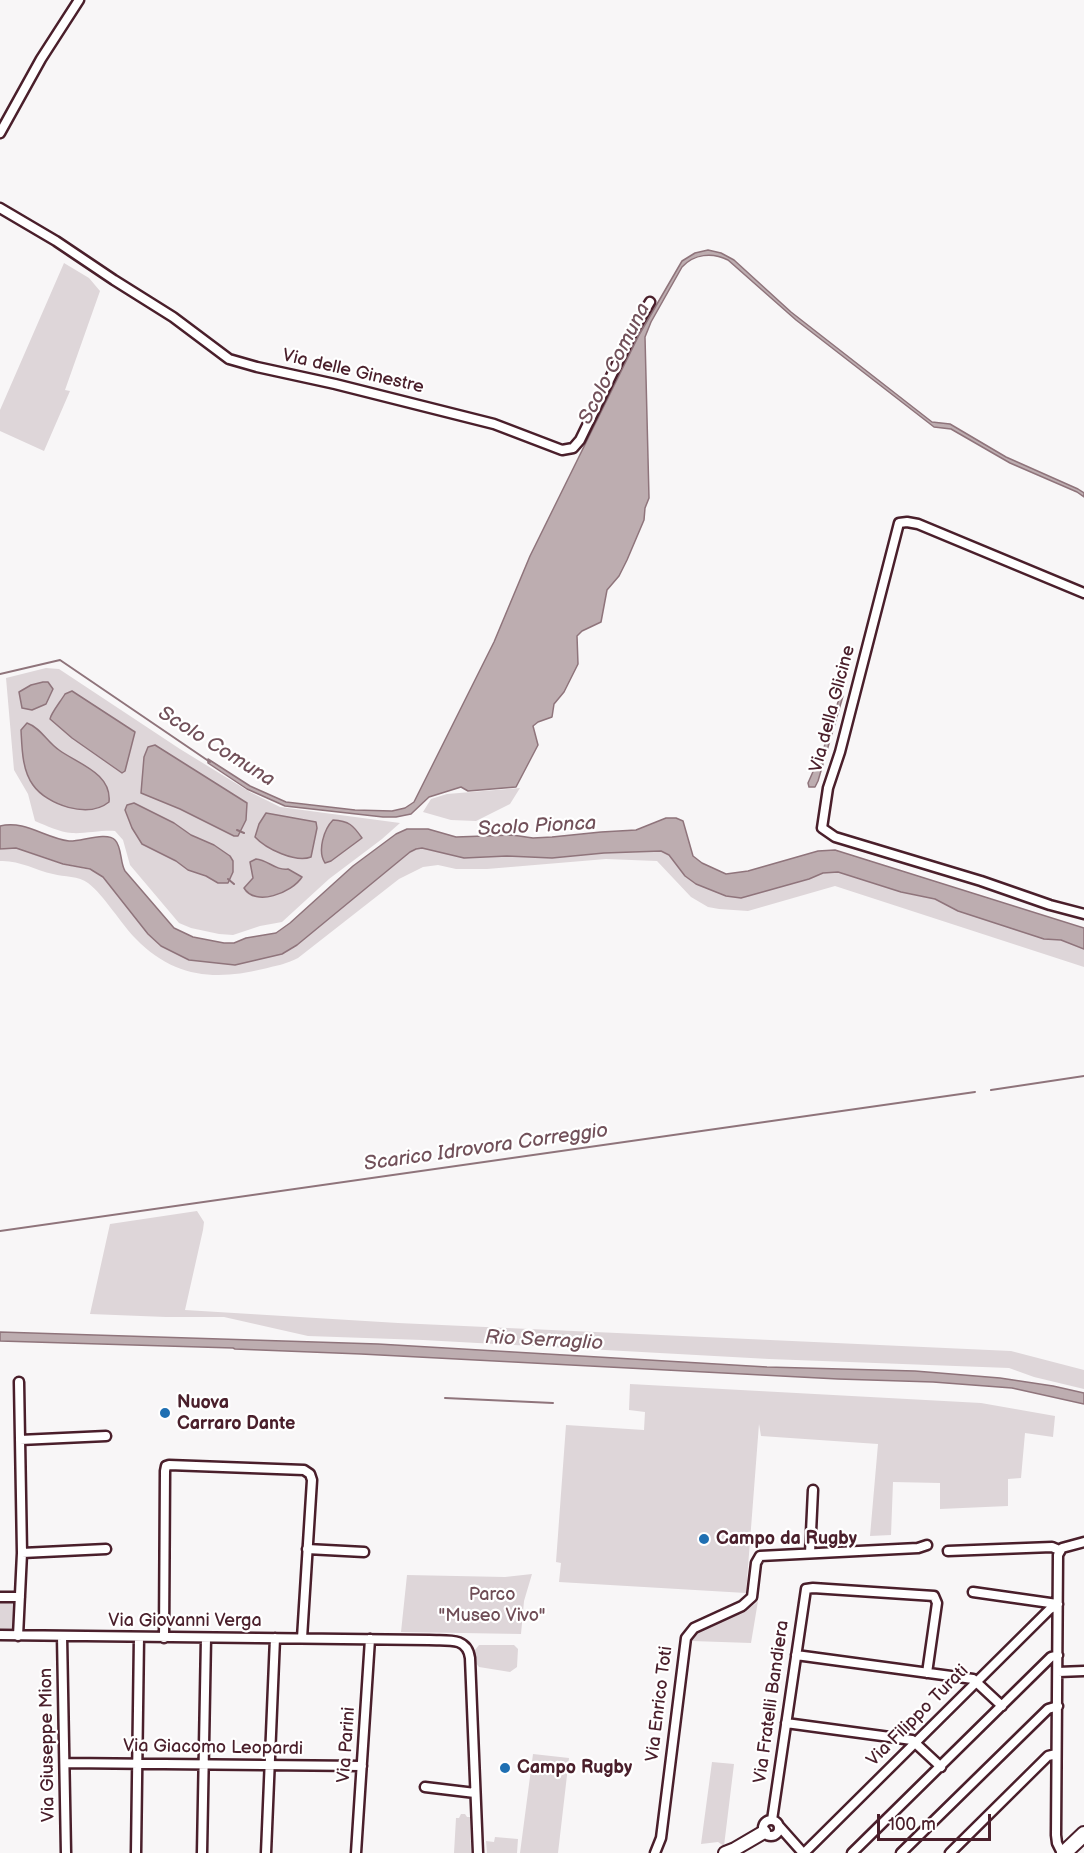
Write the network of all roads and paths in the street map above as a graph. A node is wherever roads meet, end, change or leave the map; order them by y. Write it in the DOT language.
graph roads {
  1 [pos="80,0"];
  2 [pos="0,133"];
  3 [pos="0,208"];
  4 [pos="650,302"];
  5 [pos="1084,593"];
  6 [pos="1084,914"];
  7 [pos="19,1382"];
  8 [pos="106,1436"];
  9 [pos="21,1440"];
  10 [pos="813,1490"];
  11 [pos="1084,1542"];
  12 [pos="927,1545"];
  13 [pos="106,1549"];
  14 [pos="307,1550"];
  15 [pos="1059,1550"];
  16 [pos="948,1551"];
  17 [pos="364,1552"];
  18 [pos="22,1553"];
  19 [pos="810,1553"];
  20 [pos="973,1592"];
  21 [pos="0,1597"];
  22 [pos="20,1598"];
  23 [pos="1058,1605"];
  24 [pos="0,1635"];
  25 [pos="18,1636"];
  26 [pos="62,1636"];
  27 [pos="139,1637"];
  28 [pos="164,1638"];
  29 [pos="206,1638"];
  30 [pos="275,1638"];
  31 [pos="302,1638"];
  32 [pos="370,1639"];
  33 [pos="796,1655"];
  34 [pos="1058,1655"];
  35 [pos="1084,1671"];
  36 [pos="1058,1672"];
  37 [pos="927,1673"];
  38 [pos="976,1681"];
  39 [pos="1058,1706"];
  40 [pos="1002,1707"];
  41 [pos="786,1723"];
  42 [pos="916,1742"];
  43 [pos="1056,1754"];
  44 [pos="65,1763"];
  45 [pos="138,1763"];
  46 [pos="204,1764"];
  47 [pos="270,1765"];
  48 [pos="362,1766"];
  49 [pos="941,1767"];
  50 [pos="425,1787"];
  51 [pos="475,1793"];
  52 [pos="776,1823"];
  53 [pos="764,1832"];
  54 [pos="1084,1834"];
  55 [pos="661,1838"];
  56 [pos="66,1853"];
  57 [pos="136,1853"];
  58 [pos="202,1853"];
  59 [pos="266,1853"];
  60 [pos="356,1853"];
  61 [pos="478,1853"];
  62 [pos="655,1853"];
  63 [pos="663,1853"];
  64 [pos="725,1853"];
  65 [pos="803,1853"];
  66 [pos="852,1853"];
  67 [pos="901,1853"];
  68 [pos="950,1853"];
  69 [pos="1063,1853"];
  1 -- 2 [label="street"];
  3 -- 4 [label="street, Via delle Ginestre"];
  5 -- 6 [label="street, Via della Glicine"];
  7 -- 9 [label="street"];
  8 -- 9 [label="street"];
  9 -- 18 [label="street"];
  10 -- 19 [label="street"];
  11 -- 15 [label="street"];
  12 -- 19 [label="street, Via Enrico Toti"];
  13 -- 18 [label="street"];
  14 -- 17 [label="street"];
  14 -- 28 [label="street"];
  14 -- 31 [label="street"];
  15 -- 16 [label="street"];
  15 -- 23 [label="street"];
  18 -- 22 [label="street"];
  19 -- 55 [label="street, Via Enrico Toti"];
  20 -- 23 [label="street"];
  21 -- 22 [label="street"];
  22 -- 25 [label="street"];
  23 -- 34 [label="street"];
  23 -- 38 [label="street, Via Filippo Turati"];
  24 -- 25 [label="street, Via Giovanni Verga"];
  25 -- 26 [label="street, Via Giovanni Verga"];
  26 -- 27 [label="street, Via Giovanni Verga"];
  26 -- 44 [label="street, Via Giuseppe Mion"];
  27 -- 28 [label="street, Via Giovanni Verga"];
  27 -- 45 [label="street"];
  28 -- 29 [label="street, Via Giovanni Verga"];
  29 -- 30 [label="street, Via Giovanni Verga"];
  29 -- 46 [label="street"];
  30 -- 31 [label="street, Via Giovanni Verga"];
  30 -- 47 [label="street"];
  31 -- 32 [label="street, Via Giovanni Verga"];
  32 -- 48 [label="street, Via Parini"];
  32 -- 51 [label="street, Via Giovanni Verga"];
  33 -- 37 [label="street"];
  33 -- 37 [label="street, Via Fratelli Bandiera"];
  33 -- 41 [label="street, Via Fratelli Bandiera"];
  34 -- 36 [label="street"];
  34 -- 40 [label="street"];
  35 -- 36 [label="street"];
  36 -- 39 [label="street"];
  37 -- 38 [label="street"];
  38 -- 40 [label="street"];
  38 -- 42 [label="street, Via Filippo Turati"];
  39 -- 43 [label="street"];
  39 -- 67 [label="street"];
  40 -- 49 [label="street"];
  41 -- 42 [label="street"];
  41 -- 52 [label="street, Via Fratelli Bandiera"];
  42 -- 49 [label="street"];
  42 -- 65 [label="street, Via Filippo Turati"];
  43 -- 68 [label="street"];
  43 -- 69 [label="street"];
  44 -- 45 [label="street, Via Giacomo Leopardi"];
  44 -- 56 [label="street, Via Giuseppe Mion"];
  45 -- 46 [label="street, Via Giacomo Leopardi"];
  45 -- 57 [label="street"];
  46 -- 47 [label="street, Via Giacomo Leopardi"];
  46 -- 58 [label="street"];
  47 -- 48 [label="street, Via Giacomo Leopardi"];
  47 -- 59 [label="street"];
  48 -- 60 [label="street, Via Parini"];
  49 -- 66 [label="street"];
  50 -- 51 [label="street"];
  51 -- 61 [label="street"];
  52 -- 53 [label="street"];
  52 -- 53 [label="street"];
  52 -- 65 [label="street"];
  53 -- 64 [label="street"];
  54 -- 69 [label="main road"];
  55 -- 62 [label="street, Via Enrico Toti"];
  55 -- 63 [label="street, Via Enrico Toti"];
}
